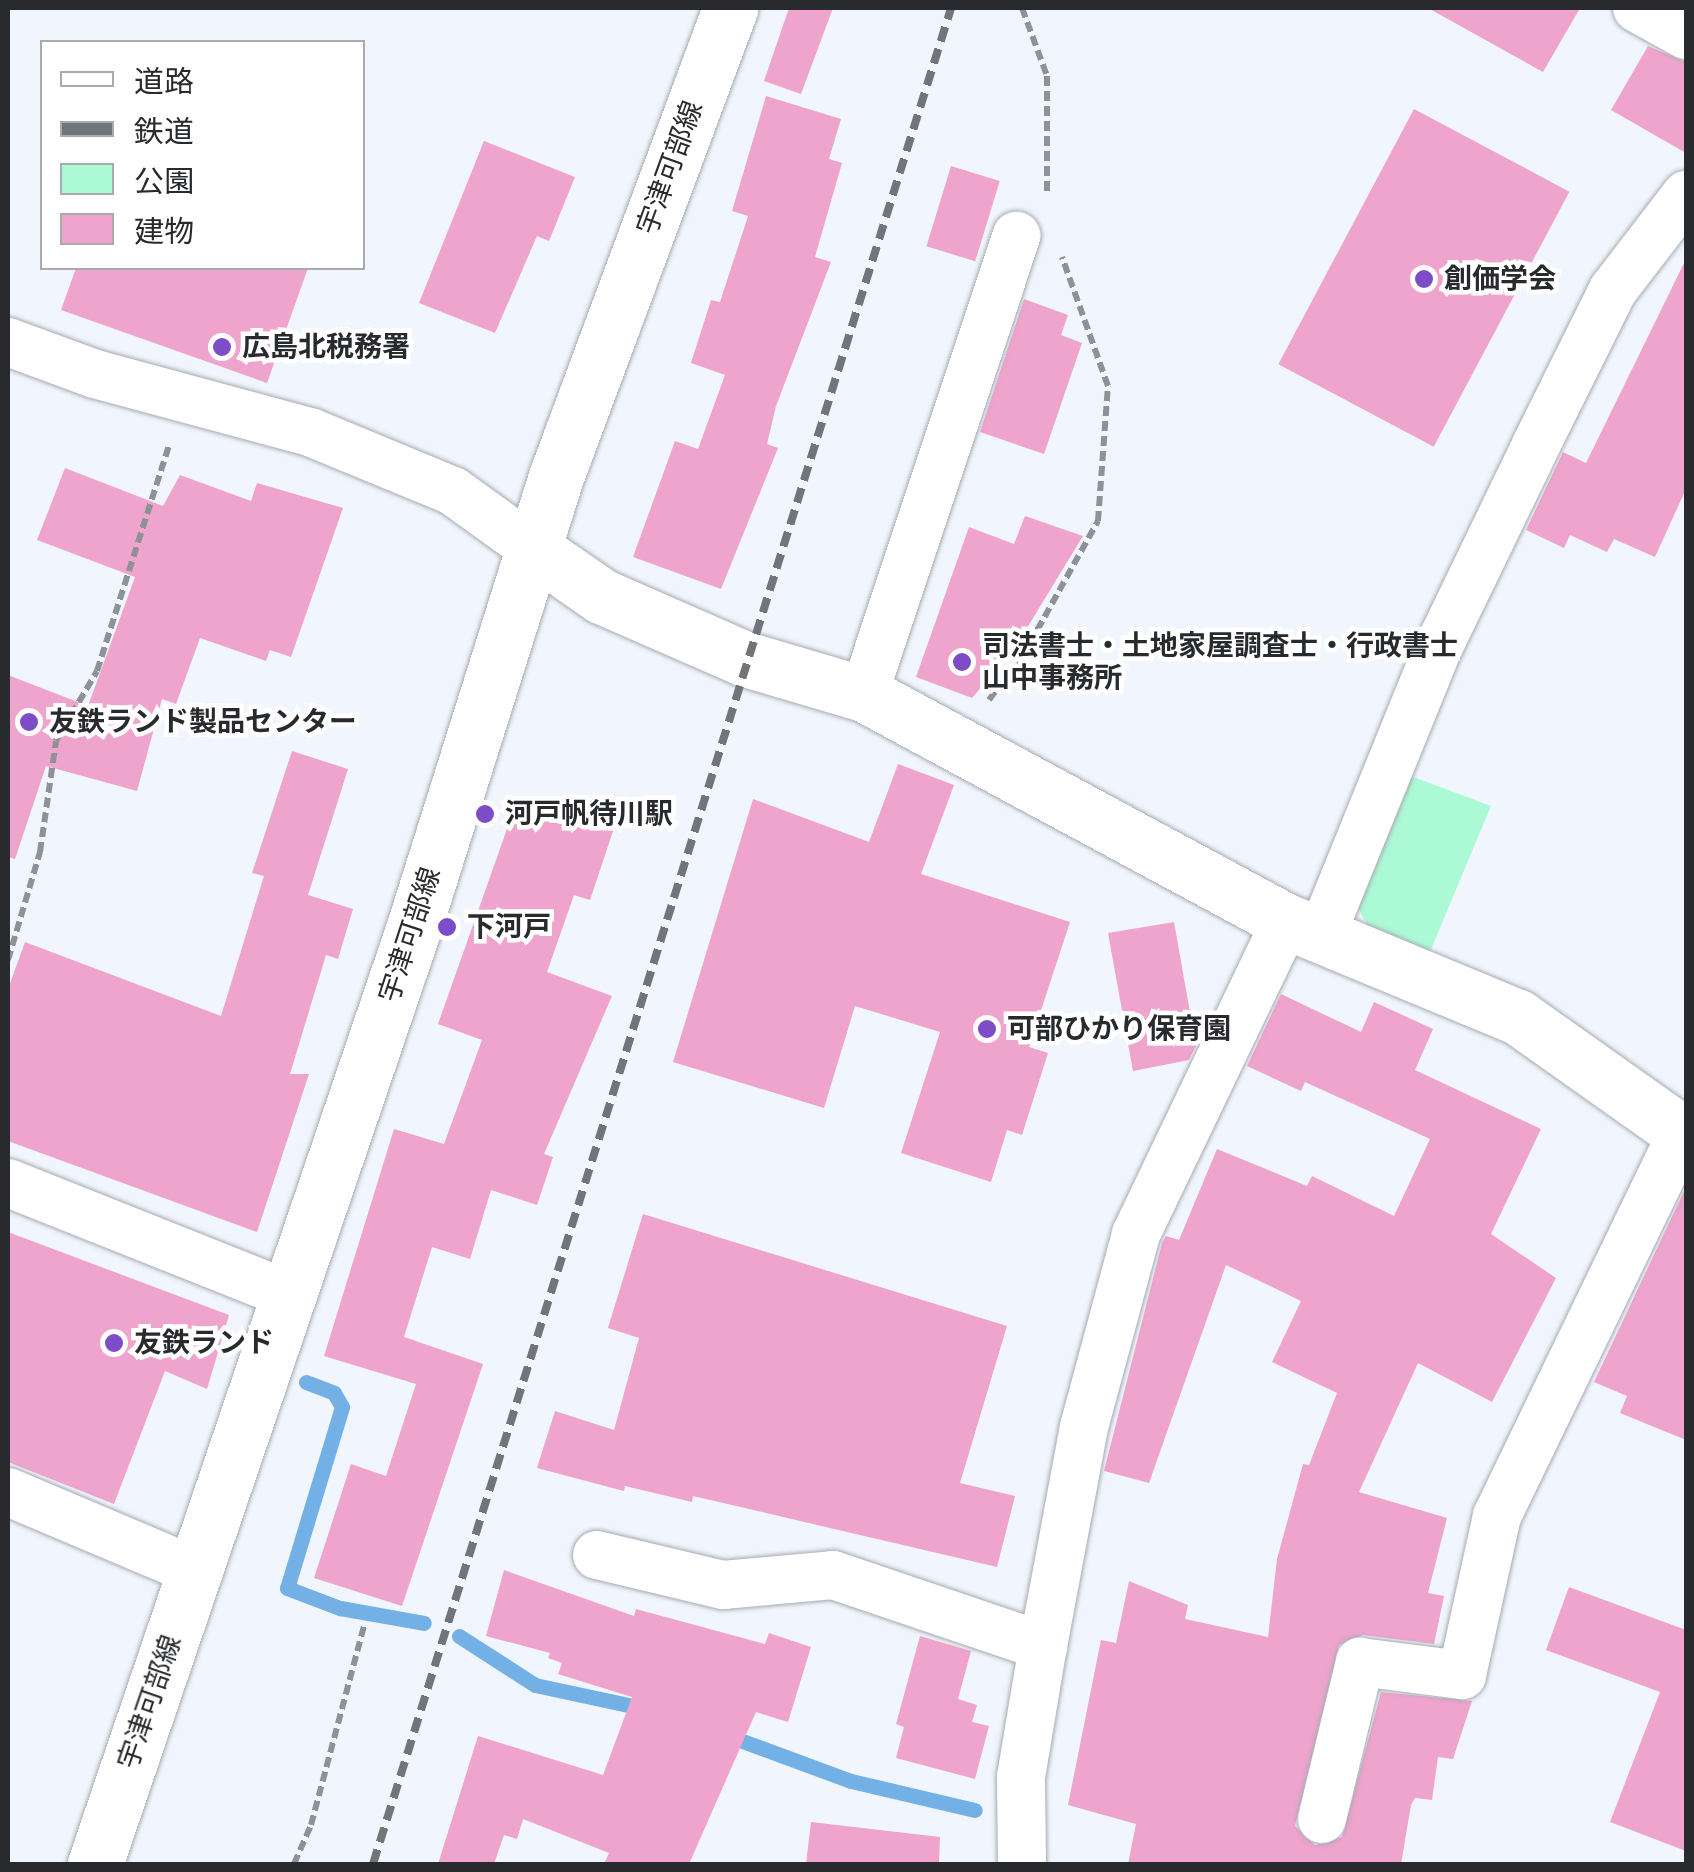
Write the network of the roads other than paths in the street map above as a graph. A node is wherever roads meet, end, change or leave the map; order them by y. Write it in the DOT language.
graph roads {
  1 [pos="730,8"];
  2 [pos="1637,8"];
  3 [pos="1686,35"];
  4 [pos="1686,195"];
  5 [pos="1036,237"];
  6 [pos="8,342"];
  7 [pos="532,548"];
  8 [pos="864,694"];
  9 [pos="1304,929"];
  10 [pos="1684,1135"];
  11 [pos="8,1183"];
  12 [pos="288,1296"];
  13 [pos="8,1492"];
  14 [pos="597,1555"];
  15 [pos="195,1571"];
  16 [pos="1042,1646"];
  17 [pos="1322,1819"];
  18 [pos="95,1864"];
  19 [pos="1022,1864"];
  1 -- 7 [label="main road, 宇津可部線"];
  2 -- 3 [label="street"];
  4 -- 9 [label="street"];
  5 -- 8 [label="street"];
  6 -- 7 [label="street"];
  7 -- 8 [label="main road"];
  7 -- 12 [label="main road, 宇津可部線"];
  8 -- 9 [label="main road"];
  9 -- 10 [label="main road"];
  9 -- 16 [label="street"];
  10 -- 17 [label="street"];
  11 -- 12 [label="street"];
  12 -- 15 [label="main road, 宇津可部線"];
  13 -- 15 [label="street"];
  14 -- 16 [label="street"];
  15 -- 18 [label="main road, 宇津可部線"];
  16 -- 19 [label="street"];
}
